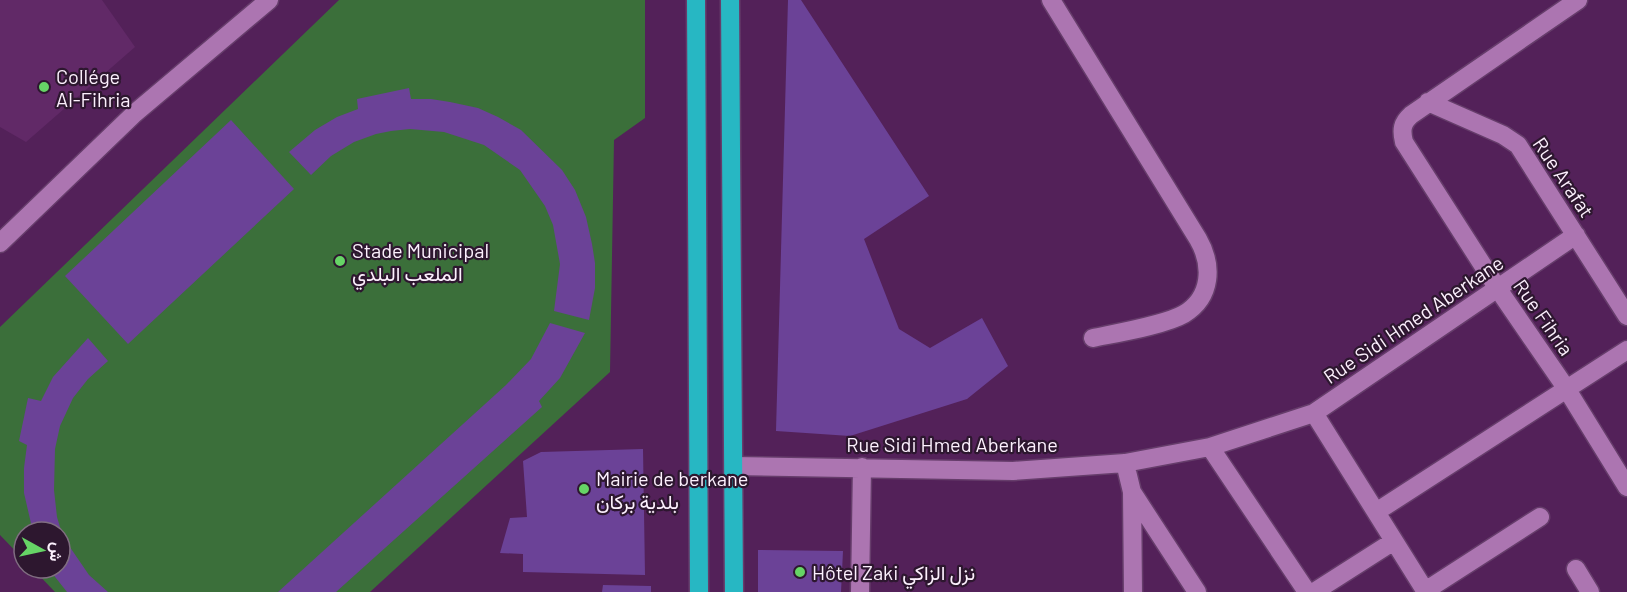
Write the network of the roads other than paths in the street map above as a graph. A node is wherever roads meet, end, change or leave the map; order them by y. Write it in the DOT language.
graph roads {
  1 [pos="269,0"];
  2 [pos="696,0"];
  3 [pos="730,0"];
  4 [pos="1051,0"];
  5 [pos="1578,0"];
  6 [pos="245,8"];
  7 [pos="1428,102"];
  8 [pos="1576,235"];
  9 [pos="0,243"];
  10 [pos="1498,289"];
  11 [pos="1627,316"];
  12 [pos="1093,338"];
  13 [pos="1627,350"];
  14 [pos="1566,388"];
  15 [pos="1314,413"];
  16 [pos="1210,447"];
  17 [pos="1125,463"];
  18 [pos="734,466"];
  19 [pos="862,467"];
  20 [pos="1627,487"];
  21 [pos="1132,492"];
  22 [pos="1376,512"];
  23 [pos="1540,517"];
  24 [pos="1395,541"];
  25 [pos="1576,569"];
  26 [pos="1426,591"];
  27 [pos="699,592"];
  28 [pos="734,592"];
  29 [pos="860,592"];
  30 [pos="1133,592"];
  31 [pos="1197,592"];
  32 [pos="1307,592"];
  33 [pos="1314,592"];
  34 [pos="1590,592"];
  1 -- 6 [label="street"];
  2 -- 27 [label="highway"];
  3 -- 18 [label="highway"];
  4 -- 12 [label="street"];
  5 -- 7 [label="street"];
  6 -- 9 [label="street"];
  7 -- 8 [label="street, Rue Arafat"];
  7 -- 10 [label="street, Rue Fihria"];
  8 -- 10 [label="street, Rue Sidi Hmed Aberkane"];
  8 -- 11 [label="street, Rue Arafat"];
  10 -- 14 [label="street, Rue Fihria"];
  10 -- 15 [label="street, Rue Sidi Hmed Aberkane"];
  13 -- 14 [label="street"];
  14 -- 20 [label="street, Rue Fihria"];
  14 -- 22 [label="street"];
  15 -- 16 [label="street, Rue Sidi Hmed Aberkane"];
  15 -- 22 [label="street"];
  16 -- 17 [label="street, Rue Sidi Hmed Aberkane"];
  16 -- 32 [label="street"];
  17 -- 19 [label="street, Rue Sidi Hmed Aberkane"];
  17 -- 21 [label="street"];
  18 -- 19 [label="street, Rue Sidi Hmed Aberkane"];
  18 -- 28 [label="highway"];
  19 -- 29 [label="street"];
  21 -- 30 [label="street"];
  21 -- 31 [label="street"];
  22 -- 24 [label="street"];
  23 -- 26 [label="street"];
  24 -- 26 [label="street"];
  24 -- 33 [label="street"];
  25 -- 34 [label="street"];
}
